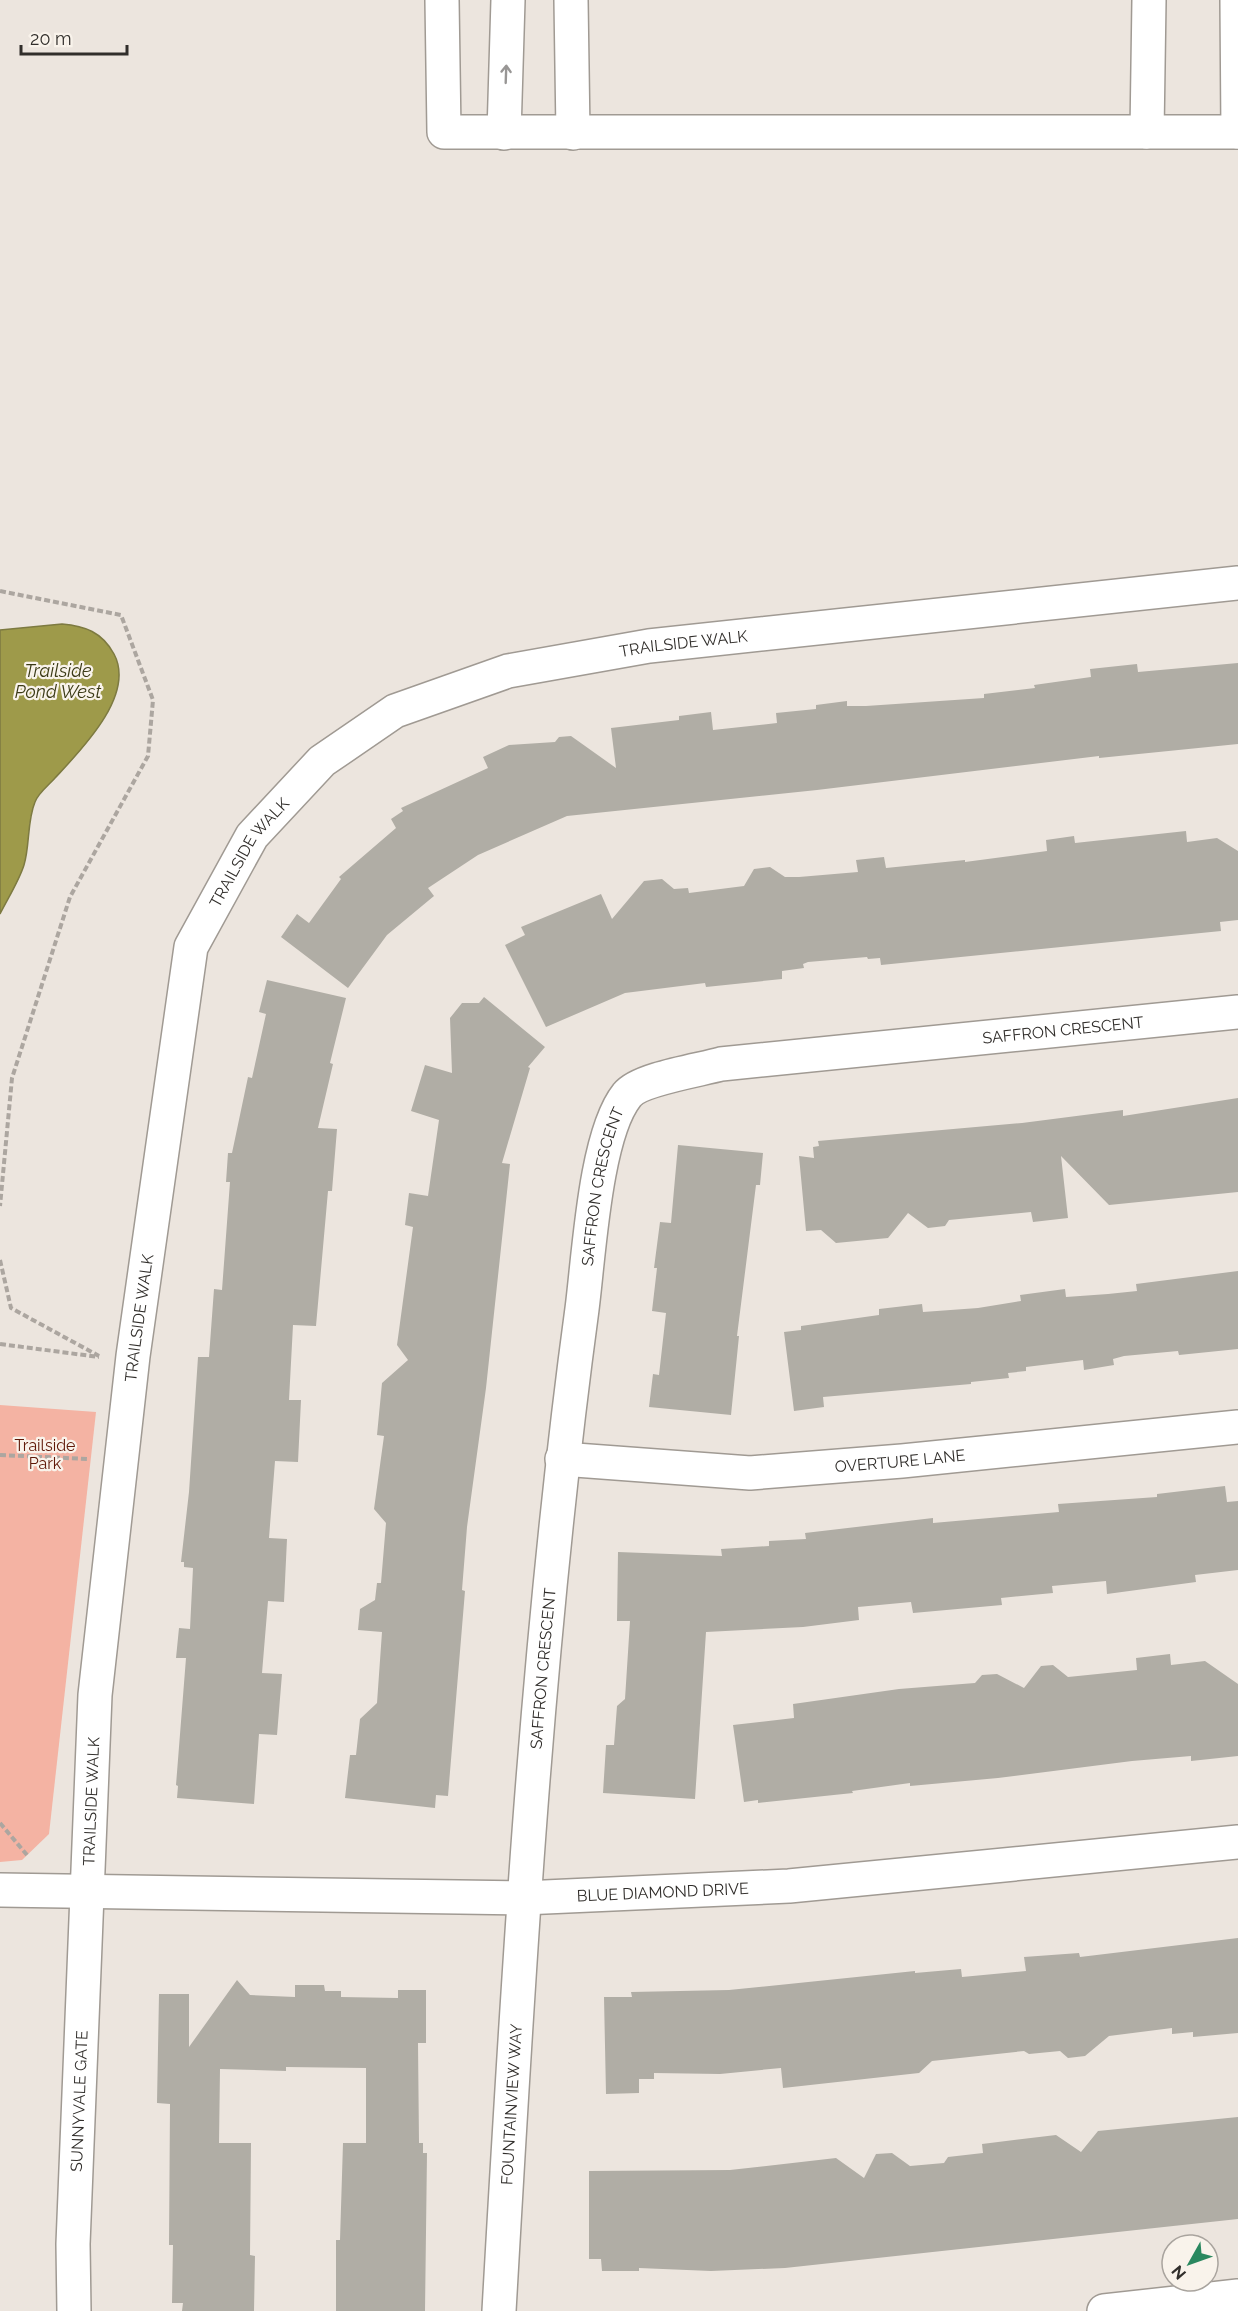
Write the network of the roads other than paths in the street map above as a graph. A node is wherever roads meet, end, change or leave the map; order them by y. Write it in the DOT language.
graph roads {
  1 [pos="442,0"];
  2 [pos="508,0"];
  3 [pos="571,0"];
  4 [pos="1149,0"];
  5 [pos="1237,0"];
  6 [pos="1147,132"];
  7 [pos="1238,132"];
  8 [pos="504,133"];
  9 [pos="573,133"];
  10 [pos="1238,583"];
  11 [pos="1238,1012"];
  12 [pos="1238,1427"];
  13 [pos="562,1459"];
  14 [pos="1238,1842"];
  15 [pos="0,1890"];
  16 [pos="86,1891"];
  17 [pos="523,1898"];
  18 [pos="1238,2296"];
  19 [pos="74,2311"];
  20 [pos="500,2311"];
  21 [pos="1104,2311"];
  1 -- 8 [label="street"];
  8 -- 2 [label="street, one-way"];
  3 -- 9 [label="street"];
  4 -- 6 [label="street"];
  5 -- 7 [label="street"];
  6 -- 7 [label="street"];
  6 -- 9 [label="street"];
  8 -- 9 [label="street"];
  10 -- 16 [label="street, TRAILSIDE WALK"];
  11 -- 13 [label="street, SAFFRON CRESCENT"];
  12 -- 13 [label="street, OVERTURE LANE"];
  13 -- 17 [label="street, SAFFRON CRESCENT"];
  14 -- 17 [label="street, BLUE DIAMOND DRIVE"];
  15 -- 16 [label="street, BLUE DIAMOND DRIVE"];
  16 -- 17 [label="street, BLUE DIAMOND DRIVE"];
  16 -- 19 [label="street, SUNNYVALE GATE"];
  17 -- 20 [label="street, FOUNTAINVIEW WAY"];
  18 -- 21 [label="street"];
}
